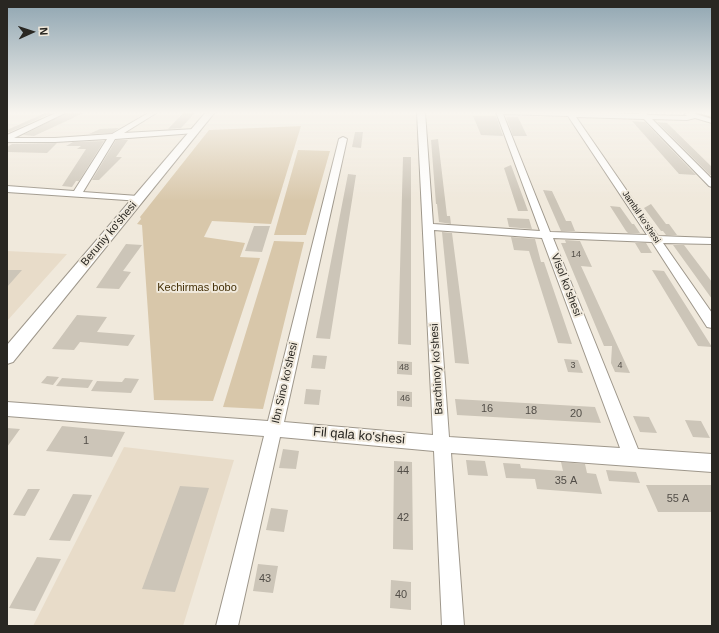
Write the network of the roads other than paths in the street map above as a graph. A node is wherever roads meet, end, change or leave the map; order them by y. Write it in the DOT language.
graph roads {
  1 [pos="109,142"];
  2 [pos="186,142"];
  3 [pos="342,142"];
  4 [pos="423,142"];
  5 [pos="511,142"];
  6 [pos="590,142"];
  7 [pos="670,142"];
  8 [pos="712,184"];
  9 [pos="7,189"];
  10 [pos="77,194"];
  11 [pos="138,198"];
  12 [pos="429,227"];
  13 [pos="547,235"];
  14 [pos="656,238"];
  15 [pos="712,241"];
  16 [pos="712,323"];
  17 [pos="7,357"];
  18 [pos="7,409"];
  19 [pos="274,429"];
  20 [pos="441,444"];
  21 [pos="632,458"];
  22 [pos="712,463"];
  23 [pos="227,626"];
  24 [pos="453,626"];
  1 -- 10 [label="street"];
  2 -- 11 [label="main road, Beruniy ko'shesi"];
  3 -- 19 [label="street, Ibn Sino ko'shesi"];
  4 -- 12 [label="street, Barchinoy ko'shesi"];
  5 -- 13 [label="street, Visol ko'shesi"];
  6 -- 14 [label="street, Jambil ko'shesi"];
  7 -- 8 [label="street"];
  9 -- 10 [label="street"];
  10 -- 11 [label="street"];
  11 -- 17 [label="main road, Beruniy ko'shesi"];
  12 -- 13 [label="street"];
  12 -- 20 [label="street, Barchinoy ko'shesi"];
  13 -- 14 [label="street"];
  13 -- 21 [label="street, Visol ko'shesi"];
  14 -- 15 [label="street"];
  14 -- 16 [label="street, Jambil ko'shesi"];
  18 -- 19 [label="street, Fil qala ko'shesi"];
  19 -- 20 [label="street, Fil qala ko'shesi"];
  19 -- 23 [label="street, Ibn Sino ko'shesi"];
  20 -- 21 [label="street, Fil qala ko'shesi"];
  20 -- 24 [label="street, Barchinoy ko'shesi"];
  21 -- 22 [label="street, Fil qala ko'shesi"];
}
